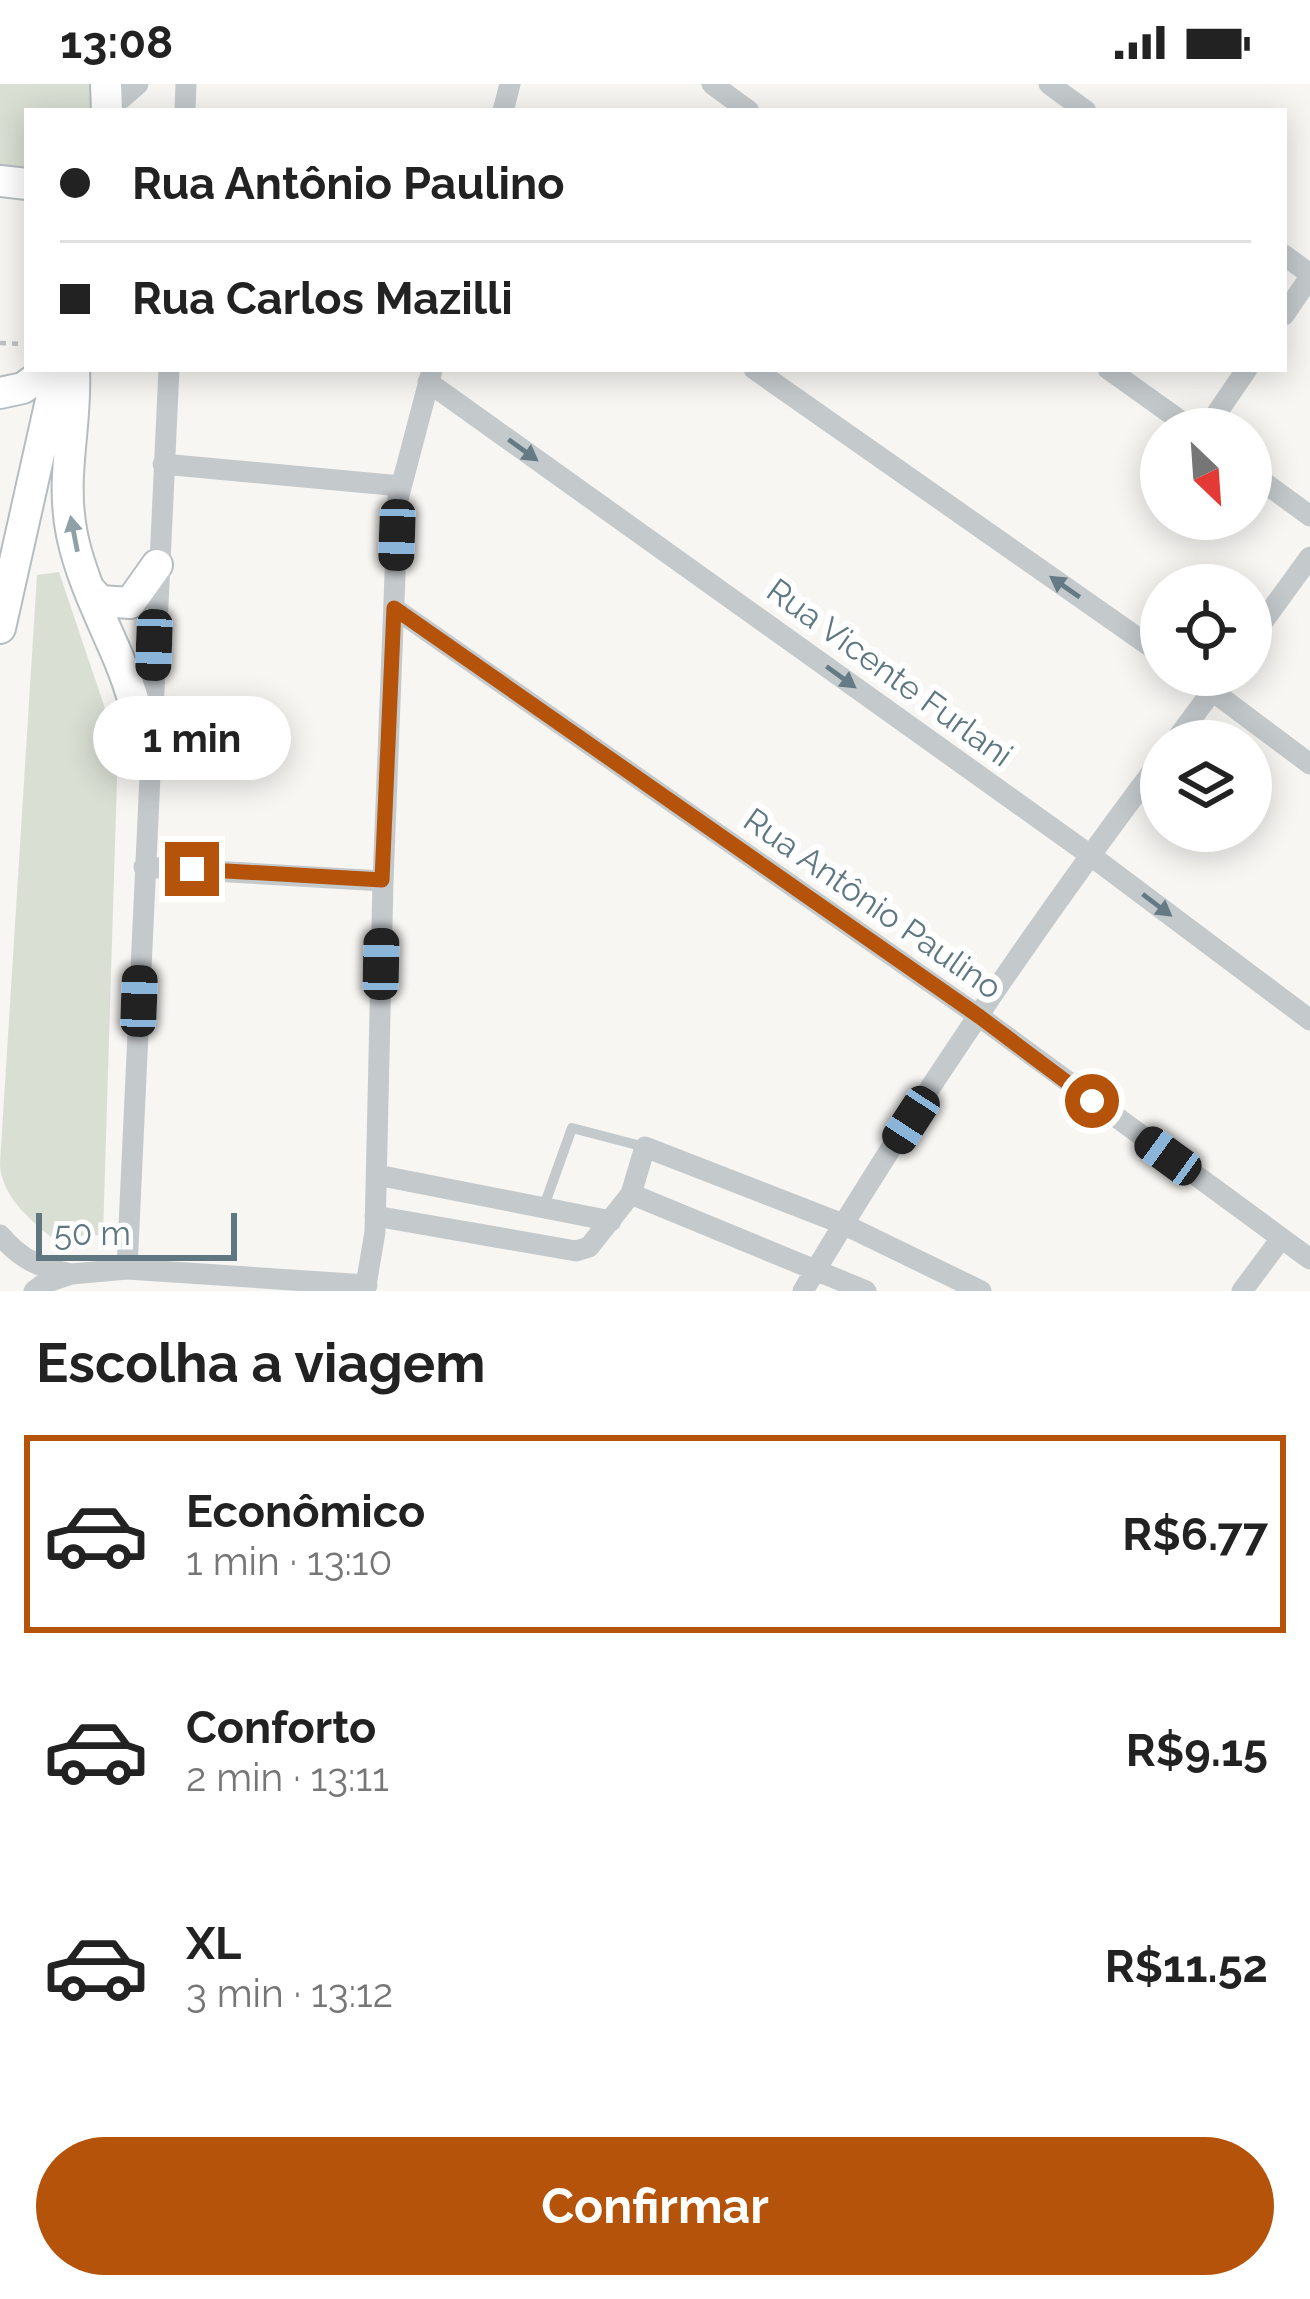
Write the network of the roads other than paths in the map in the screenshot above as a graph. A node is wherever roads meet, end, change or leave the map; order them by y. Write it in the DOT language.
graph roads {
  1 [pos="138,84"];
  2 [pos="712,84"];
  3 [pos="1048,84"];
  4 [pos="110,108"];
  5 [pos="745,108"];
  6 [pos="1082,108"];
  7 [pos="1310,276"];
  8 [pos="1287,310"];
  9 [pos="45,372"];
  10 [pos="57,372"];
  11 [pos="74,372"];
  12 [pos="169,372"];
  13 [pos="758,372"];
  14 [pos="1112,372"];
  15 [pos="1245,372"];
  16 [pos="430,376"];
  17 [pos="0,393"];
  18 [pos="1163,408"];
  19 [pos="1220,408"];
  20 [pos="163,464"];
  21 [pos="401,486"];
  22 [pos="1272,488"];
  23 [pos="1310,516"];
  24 [pos="1310,557"];
  25 [pos="157,565"];
  26 [pos="89,589"];
  27 [pos="394,608"];
  28 [pos="1272,609"];
  29 [pos="0,628"];
  30 [pos="1140,639"];
  31 [pos="1209,696"];
  32 [pos="1234,696"];
  33 [pos="1191,720"];
  34 [pos="149,764"];
  35 [pos="1310,764"];
  36 [pos="1140,788"];
  37 [pos="1090,855"];
  38 [pos="144,867"];
  39 [pos="382,880"];
  40 [pos="980,1017"];
  41 [pos="1310,1020"];
  42 [pos="645,1147"];
  43 [pos="377,1175"];
  44 [pos="631,1194"];
  45 [pos="543,1210"];
  46 [pos="375,1216"];
  47 [pos="611,1221"];
  48 [pos="843,1224"];
  49 [pos="0,1235"];
  50 [pos="1280,1240"];
  51 [pos="1310,1259"];
  52 [pos="817,1268"];
  53 [pos="128,1269"];
  54 [pos="71,1274"];
  55 [pos="366,1288"];
  56 [pos="968,1288"];
  57 [pos="34,1291"];
  58 [pos="803,1291"];
  59 [pos="866,1291"];
  60 [pos="1242,1291"];
  1 -- 4 [label="street"];
  2 -- 5 [label="street"];
  3 -- 6 [label="street"];
  7 -- 8 [label="street"];
  9 -- 17 [label="main road"];
  10 -- 29 [label="main road"];
  26 -- 11 [label="main road, one-way"];
  12 -- 20 [label="street"];
  30 -- 13 [label="street, one-way"];
  14 -- 18 [label="street"];
  15 -- 19 [label="street"];
  16 -- 21 [label="street"];
  16 -- 37 [label="street, Rua Vicente Furlani, one-way"];
  20 -- 21 [label="street"];
  20 -- 25 [label="street"];
  21 -- 27 [label="street"];
  22 -- 23 [label="street"];
  24 -- 28 [label="street"];
  25 -- 26 [label="main road"];
  25 -- 34 [label="street"];
  26 -- 34 [label="main road"];
  27 -- 39 [label="street"];
  27 -- 40 [label="street, Rua Antônio Paulino"];
  31 -- 33 [label="street"];
  32 -- 35 [label="street"];
  34 -- 38 [label="street"];
  36 -- 37 [label="street"];
  37 -- 40 [label="street"];
  37 -- 41 [label="street, Rua Vicente Furlani, one-way"];
  38 -- 39 [label="street"];
  38 -- 53 [label="street"];
  39 -- 43 [label="street"];
  40 -- 48 [label="street"];
  40 -- 50 [label="street, Rua Antônio Paulino"];
  42 -- 44 [label="street"];
  42 -- 45 [label="lane"];
  42 -- 48 [label="street"];
  43 -- 45 [label="street"];
  43 -- 46 [label="street"];
  44 -- 47 [label="street"];
  44 -- 52 [label="street"];
  45 -- 47 [label="street"];
  46 -- 47 [label="street"];
  46 -- 55 [label="street"];
  48 -- 52 [label="street"];
  48 -- 56 [label="street"];
  49 -- 54 [label="street"];
  50 -- 51 [label="street, Rua Antônio Paulino"];
  50 -- 60 [label="street"];
  52 -- 58 [label="street"];
  52 -- 59 [label="street"];
  53 -- 54 [label="street"];
  53 -- 55 [label="street"];
  54 -- 57 [label="street"];
}
